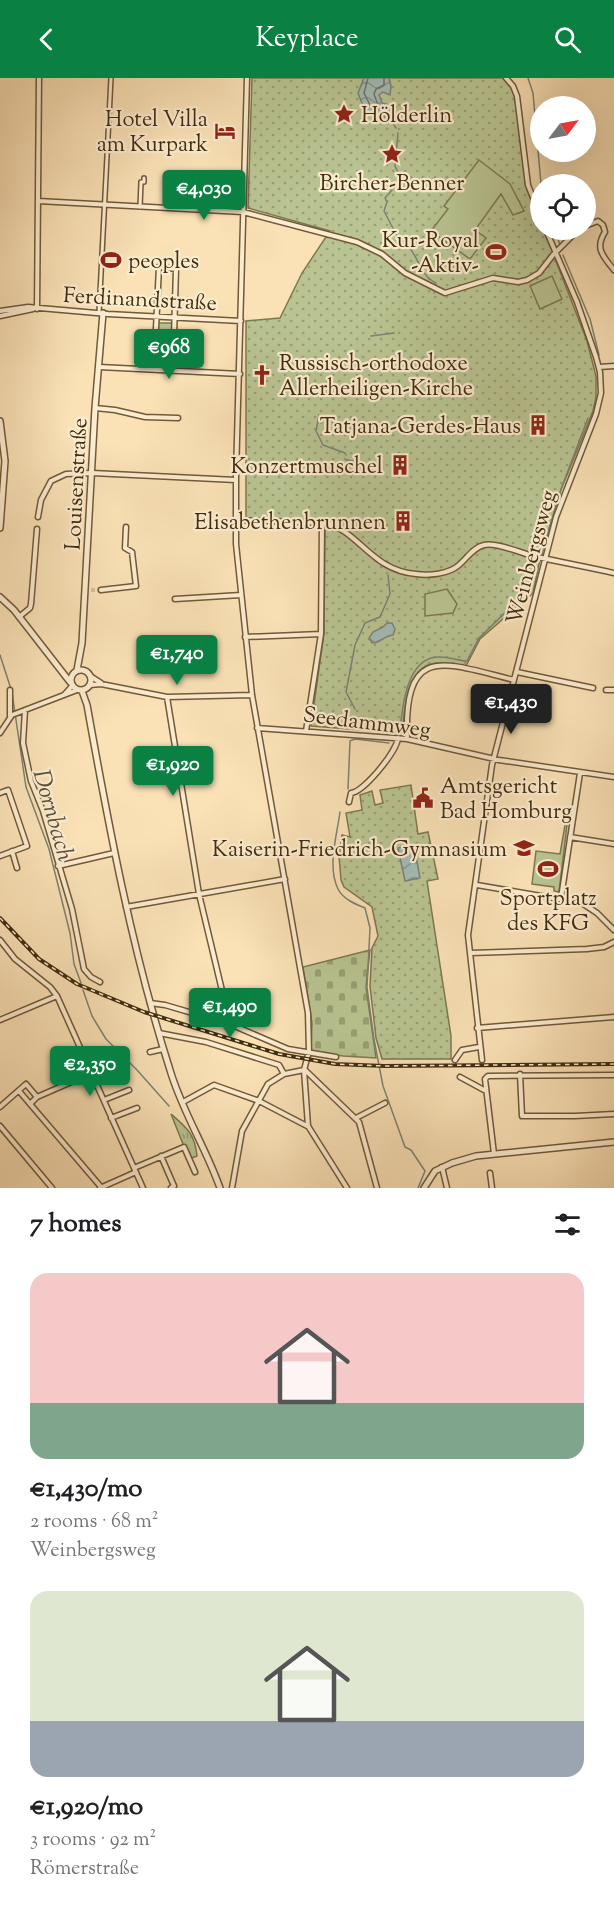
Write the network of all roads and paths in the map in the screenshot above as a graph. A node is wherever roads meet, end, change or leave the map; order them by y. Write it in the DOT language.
graph roads {
  1 [pos="39,78"];
  2 [pos="111,78"];
  3 [pos="247,78"];
  4 [pos="506,78"];
  5 [pos="144,178"];
  6 [pos="530,190"];
  7 [pos="38,201"];
  8 [pos="104,205"];
  9 [pos="140,207"];
  10 [pos="243,212"];
  11 [pos="596,222"];
  12 [pos="550,240"];
  13 [pos="568,240"];
  14 [pos="555,252"];
  15 [pos="614,270"];
  16 [pos="37,309"];
  17 [pos="0,311"];
  18 [pos="101,313"];
  19 [pos="0,316"];
  20 [pos="157,316"];
  21 [pos="175,317"];
  22 [pos="241,321"];
  23 [pos="614,366"];
  24 [pos="599,367"];
  25 [pos="99,368"];
  26 [pos="154,369"];
  27 [pos="173,370"];
  28 [pos="240,374"];
  29 [pos="95,408"];
  30 [pos="178,418"];
  31 [pos="0,421"];
  32 [pos="92,473"];
  33 [pos="236,480"];
  34 [pos="2,502"];
  35 [pos="38,517"];
  36 [pos="236,520"];
  37 [pos="322,523"];
  38 [pos="126,527"];
  39 [pos="0,528"];
  40 [pos="37,529"];
  41 [pos="545,558"];
  42 [pos="614,573"];
  43 [pos="101,590"];
  44 [pos="0,592"];
  45 [pos="241,595"];
  46 [pos="1,598"];
  47 [pos="175,599"];
  48 [pos="19,617"];
  49 [pos="321,634"];
  50 [pos="244,636"];
  51 [pos="81,657"];
  52 [pos="77,670"];
  53 [pos="517,672"];
  54 [pos="89,674"];
  55 [pos="514,680"];
  56 [pos="71,681"];
  57 [pos="101,684"];
  58 [pos="89,686"];
  59 [pos="593,688"];
  60 [pos="10,690"];
  61 [pos="79,690"];
  62 [pos="606,690"];
  63 [pos="614,690"];
  64 [pos="252,695"];
  65 [pos="61,697"];
  66 [pos="168,697"];
  67 [pos="87,705"];
  68 [pos="23,711"];
  69 [pos="11,716"];
  70 [pos="257,728"];
  71 [pos="306,731"];
  72 [pos="0,733"];
  73 [pos="398,738"];
  74 [pos="407,739"];
  75 [pos="494,759"];
  76 [pos="580,772"];
  77 [pos="614,777"];
  78 [pos="0,793"];
  79 [pos="349,802"];
  80 [pos="570,837"];
  81 [pos="614,844"];
  82 [pos="12,851"];
  83 [pos="114,853"];
  84 [pos="0,855"];
  85 [pos="58,866"];
  86 [pos="17,868"];
  87 [pos="285,879"];
  88 [pos="477,885"];
  89 [pos="200,894"];
  90 [pos="561,898"];
  91 [pos="126,907"];
  92 [pos="614,930"];
  93 [pos="0,940"];
  94 [pos="614,942"];
  95 [pos="470,952"];
  96 [pos="100,982"];
  97 [pos="57,996"];
  98 [pos="149,1003"];
  99 [pos="614,1017"];
  100 [pos="0,1020"];
  101 [pos="230,1024"];
  102 [pos="477,1028"];
  103 [pos="158,1033"];
  104 [pos="479,1047"];
  105 [pos="163,1049"];
  106 [pos="309,1051"];
  107 [pos="150,1052"];
  108 [pos="336,1057"];
  109 [pos="455,1060"];
  110 [pos="482,1060"];
  111 [pos="126,1061"];
  112 [pos="304,1070"];
  113 [pos="92,1073"];
  114 [pos="284,1074"];
  115 [pos="520,1074"];
  116 [pos="614,1075"];
  117 [pos="460,1077"];
  118 [pos="129,1090"];
  119 [pos="485,1090"];
  120 [pos="19,1091"];
  121 [pos="37,1097"];
  122 [pos="104,1100"];
  123 [pos="259,1101"];
  124 [pos="183,1102"];
  125 [pos="385,1103"];
  126 [pos="30,1104"];
  127 [pos="0,1107"];
  128 [pos="137,1108"];
  129 [pos="614,1114"];
  130 [pos="111,1118"];
  131 [pos="356,1118"];
  132 [pos="0,1126"];
  133 [pos="308,1126"];
  134 [pos="614,1142"];
  135 [pos="494,1154"];
  136 [pos="162,1156"];
  137 [pos="442,1167"];
  138 [pos="135,1170"];
  139 [pos="195,1172"];
  140 [pos="490,1173"];
  141 [pos="100,1187"];
  142 [pos="52,1188"];
  143 [pos="143,1188"];
  144 [pos="171,1188"];
  145 [pos="221,1188"];
  146 [pos="232,1188"];
  147 [pos="346,1188"];
  148 [pos="377,1188"];
  149 [pos="423,1188"];
  150 [pos="447,1188"];
  151 [pos="492,1188"];
  1 -- 7 [label="street"];
  2 -- 8 [label="street, Louisenstraße"];
  3 -- 10 [label="street"];
  4 -- 6 [label="street"];
  5 -- 9 [label="street"];
  7 -- 8 [label="street"];
  7 -- 16 [label="street"];
  8 -- 9 [label="street"];
  8 -- 18 [label="street, Louisenstraße"];
  9 -- 10 [label="street"];
  10 -- 14 [label="street"];
  10 -- 22 [label="street"];
  11 -- 15 [label="street"];
  12 -- 14 [label="street, Weinbergsweg"];
  13 -- 14 [label="street"];
  14 -- 24 [label="street, Weinbergsweg"];
  16 -- 17 [label="street"];
  16 -- 18 [label="street, Ferdinandstraße"];
  16 -- 19 [label="street"];
  18 -- 20 [label="street, Ferdinandstraße"];
  18 -- 25 [label="street, Louisenstraße"];
  20 -- 21 [label="street, Ferdinandstraße"];
  20 -- 21 [label="street"];
  20 -- 26 [label="street"];
  21 -- 22 [label="street, Ferdinandstraße"];
  21 -- 27 [label="street"];
  22 -- 28 [label="street"];
  23 -- 24 [label="street"];
  24 -- 41 [label="street, Weinbergsweg"];
  25 -- 26 [label="street"];
  25 -- 29 [label="street, Louisenstraße"];
  26 -- 27 [label="street"];
  27 -- 28 [label="street"];
  28 -- 33 [label="street"];
  29 -- 30 [label="street"];
  29 -- 32 [label="street, Louisenstraße"];
  31 -- 34 [label="street"];
  32 -- 33 [label="street"];
  32 -- 35 [label="street"];
  32 -- 51 [label="street, Louisenstraße"];
  33 -- 36 [label="street"];
  34 -- 39 [label="street"];
  36 -- 37 [label="street"];
  36 -- 45 [label="street"];
  37 -- 41 [label="street"];
  37 -- 49 [label="street"];
  38 -- 43 [label="street"];
  40 -- 48 [label="street"];
  41 -- 42 [label="street"];
  41 -- 53 [label="street, Weinbergsweg"];
  44 -- 46 [label="street"];
  45 -- 47 [label="street"];
  45 -- 50 [label="street"];
  46 -- 48 [label="street"];
  48 -- 56 [label="street"];
  49 -- 50 [label="street"];
  49 -- 71 [label="street"];
  50 -- 64 [label="street"];
  51 -- 52 [label="street, Louisenstraße"];
  51 -- 54 [label="street, Louisenstraße"];
  52 -- 54 [label="street"];
  52 -- 56 [label="street"];
  53 -- 55 [label="street, Weinbergsweg"];
  53 -- 59 [label="street"];
  54 -- 57 [label="street"];
  54 -- 58 [label="street"];
  55 -- 74 [label="street"];
  55 -- 75 [label="street, Weinbergsweg"];
  56 -- 61 [label="street"];
  56 -- 65 [label="street"];
  57 -- 58 [label="street"];
  57 -- 66 [label="street"];
  58 -- 61 [label="street"];
  58 -- 67 [label="street"];
  60 -- 69 [label="street"];
  61 -- 65 [label="street"];
  61 -- 67 [label="street"];
  62 -- 63 [label="street"];
  64 -- 66 [label="street"];
  64 -- 70 [label="street"];
  65 -- 68 [label="street"];
  66 -- 89 [label="street"];
  67 -- 83 [label="street"];
  68 -- 69 [label="street"];
  68 -- 85 [label="street"];
  69 -- 72 [label="street"];
  70 -- 71 [label="street, Seedammweg"];
  70 -- 87 [label="street"];
  71 -- 73 [label="street, Seedammweg"];
  73 -- 74 [label="street, Seedammweg"];
  73 -- 79 [label="street"];
  74 -- 75 [label="street, Seedammweg"];
  75 -- 76 [label="street, Seedammweg"];
  75 -- 88 [label="street, Weinbergsweg"];
  76 -- 77 [label="street, Seedammweg"];
  76 -- 80 [label="street"];
  78 -- 82 [label="street"];
  80 -- 81 [label="street"];
  80 -- 90 [label="street"];
  82 -- 84 [label="street"];
  82 -- 86 [label="street"];
  83 -- 85 [label="street"];
  83 -- 91 [label="street"];
  85 -- 96 [label="street"];
  87 -- 89 [label="street"];
  87 -- 106 [label="street"];
  88 -- 90 [label="street"];
  88 -- 95 [label="street, Weinbergsweg"];
  89 -- 91 [label="street"];
  89 -- 101 [label="street"];
  90 -- 92 [label="street"];
  91 -- 98 [label="street"];
  93 -- 97 [label="street"];
  94 -- 95 [label="street"];
  95 -- 102 [label="street, Weinbergsweg"];
  97 -- 100 [label="street"];
  97 -- 113 [label="street"];
  98 -- 101 [label="street"];
  98 -- 103 [label="street"];
  99 -- 102 [label="street"];
  101 -- 106 [label="street"];
  102 -- 104 [label="street, Weinbergsweg"];
  103 -- 105 [label="street"];
  103 -- 114 [label="street"];
  104 -- 109 [label="street"];
  104 -- 110 [label="street, Weinbergsweg"];
  105 -- 107 [label="street"];
  105 -- 124 [label="street"];
  106 -- 108 [label="street"];
  106 -- 112 [label="street"];
  111 -- 113 [label="street"];
  112 -- 114 [label="street"];
  112 -- 131 [label="street"];
  112 -- 133 [label="street"];
  113 -- 121 [label="street"];
  113 -- 122 [label="street"];
  114 -- 123 [label="street"];
  115 -- 116 [label="street"];
  115 -- 119 [label="street"];
  115 -- 129 [label="street"];
  117 -- 119 [label="street"];
  118 -- 122 [label="street"];
  119 -- 135 [label="street"];
  120 -- 121 [label="street"];
  120 -- 126 [label="street"];
  120 -- 127 [label="street"];
  121 -- 126 [label="street"];
  122 -- 130 [label="street"];
  123 -- 124 [label="street"];
  123 -- 133 [label="street"];
  123 -- 146 [label="street"];
  124 -- 145 [label="street"];
  125 -- 131 [label="street"];
  126 -- 141 [label="street"];
  128 -- 130 [label="street"];
  130 -- 138 [label="street"];
  131 -- 148 [label="street"];
  132 -- 142 [label="street"];
  133 -- 147 [label="street"];
  134 -- 135 [label="street"];
  135 -- 137 [label="street"];
  136 -- 138 [label="street"];
  136 -- 139 [label="street"];
  136 -- 144 [label="street"];
  137 -- 149 [label="street"];
  137 -- 150 [label="street"];
  138 -- 141 [label="street"];
  138 -- 143 [label="street"];
  140 -- 151 [label="street"];
}
